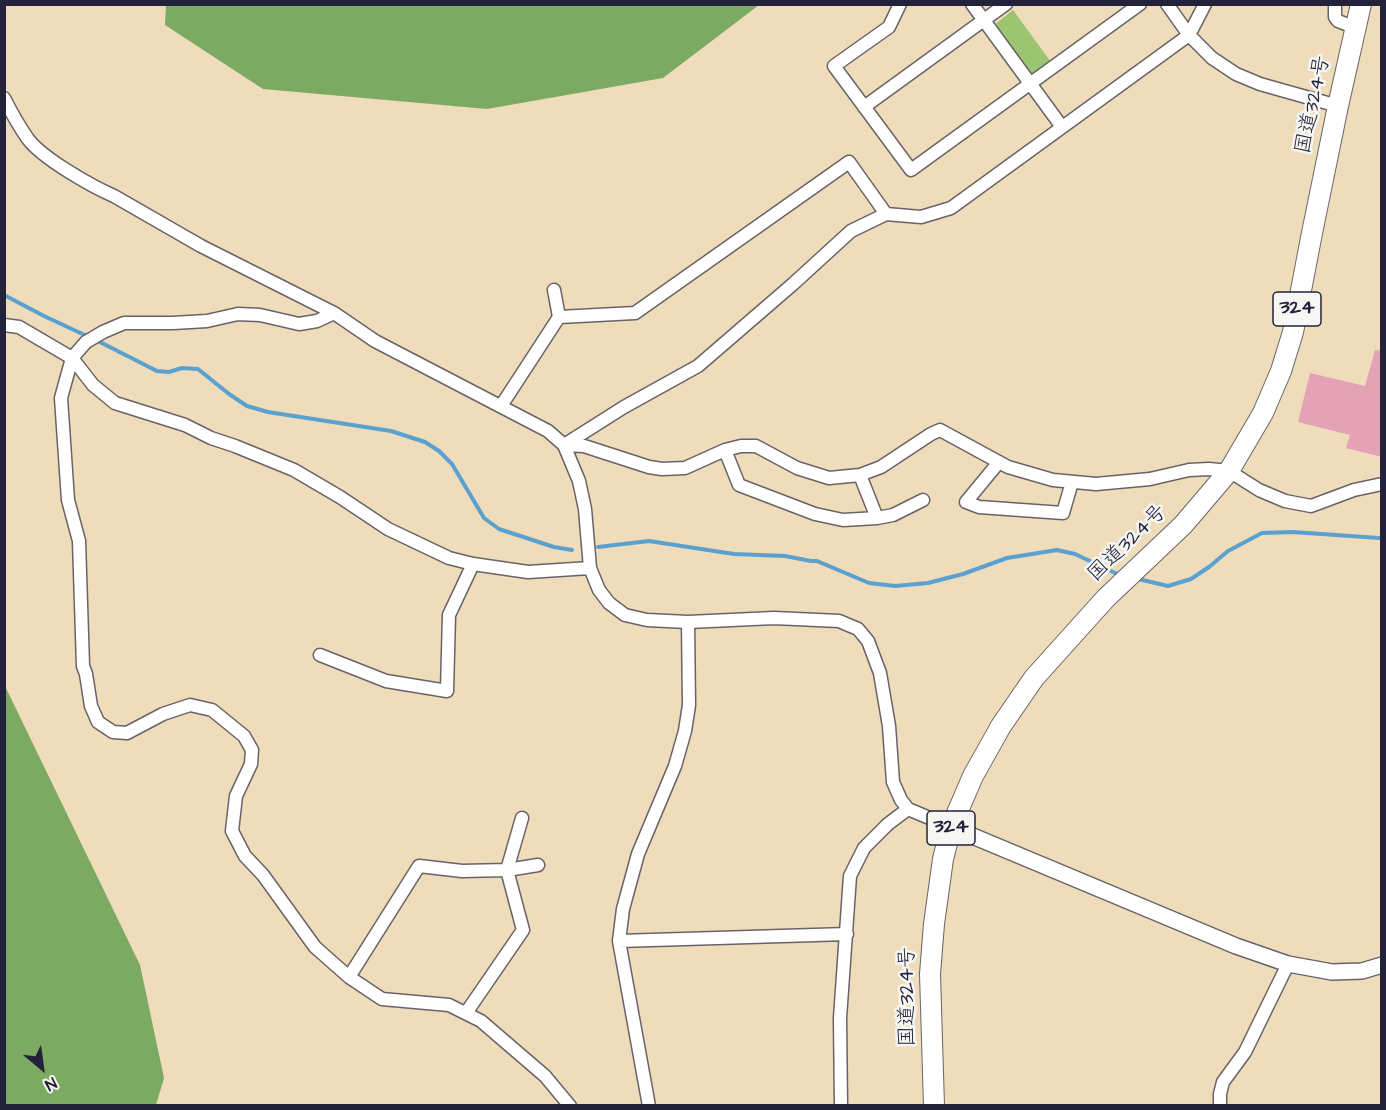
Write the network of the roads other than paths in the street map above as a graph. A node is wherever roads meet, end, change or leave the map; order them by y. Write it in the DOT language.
graph roads {
  1 [pos="900,4"];
  2 [pos="972,4"];
  3 [pos="1006,4"];
  4 [pos="1140,4"];
  5 [pos="1167,4"];
  6 [pos="1205,4"];
  7 [pos="1335,4"];
  8 [pos="1361,4"];
  9 [pos="984,21"];
  10 [pos="1356,28"];
  11 [pos="1189,35"];
  12 [pos="1030,84"];
  13 [pos="4,98"];
  14 [pos="1338,106"];
  15 [pos="864,107"];
  16 [pos="1062,127"];
  17 [pos="886,214"];
  18 [pos="554,290"];
  19 [pos="334,313"];
  20 [pos="559,317"];
  21 [pos="4,325"];
  22 [pos="72,358"];
  23 [pos="501,406"];
  24 [pos="564,445"];
  25 [pos="725,450"];
  26 [pos="999,462"];
  27 [pos="1229,471"];
  28 [pos="860,475"];
  29 [pos="1072,482"];
  30 [pos="1382,484"];
  31 [pos="923,500"];
  32 [pos="877,518"];
  33 [pos="473,564"];
  34 [pos="590,568"];
  35 [pos="688,622"];
  36 [pos="320,655"];
  37 [pos="908,808"];
  38 [pos="522,818"];
  39 [pos="951,827"];
  40 [pos="538,865"];
  41 [pos="507,870"];
  42 [pos="847,934"];
  43 [pos="620,941"];
  44 [pos="1288,964"];
  45 [pos="1382,965"];
  46 [pos="349,977"];
  47 [pos="466,1013"];
  48 [pos="647,1104"];
  49 [pos="570,1106"];
  50 [pos="841,1106"];
  51 [pos="934,1106"];
  52 [pos="1220,1106"];
  1 -- 15 [label="street"];
  2 -- 9 [label="street"];
  3 -- 9 [label="street"];
  4 -- 12 [label="street"];
  5 -- 11 [label="street"];
  6 -- 11 [label="street"];
  7 -- 10 [label="street"];
  8 -- 10 [label="highway, 国道324号 / 324"];
  9 -- 12 [label="street"];
  9 -- 15 [label="street"];
  10 -- 14 [label="highway, 国道324号 / 324"];
  11 -- 14 [label="street"];
  11 -- 16 [label="street"];
  12 -- 15 [label="street"];
  12 -- 16 [label="street"];
  13 -- 19 [label="street"];
  14 -- 27 [label="highway, 国道324号 / 324"];
  16 -- 17 [label="street"];
  17 -- 20 [label="street"];
  17 -- 24 [label="street"];
  18 -- 20 [label="street"];
  19 -- 22 [label="street"];
  19 -- 23 [label="street"];
  20 -- 23 [label="street"];
  21 -- 22 [label="street"];
  22 -- 33 [label="street"];
  22 -- 46 [label="street"];
  23 -- 24 [label="street"];
  24 -- 25 [label="street"];
  24 -- 34 [label="street"];
  25 -- 28 [label="street"];
  25 -- 32 [label="street"];
  26 -- 28 [label="street"];
  26 -- 29 [label="street"];
  26 -- 29 [label="street"];
  27 -- 29 [label="street"];
  27 -- 30 [label="street"];
  27 -- 39 [label="highway, 国道324号 / 324"];
  28 -- 32 [label="street"];
  31 -- 32 [label="street"];
  33 -- 34 [label="street"];
  33 -- 36 [label="street"];
  34 -- 35 [label="street"];
  35 -- 37 [label="street"];
  35 -- 43 [label="street"];
  37 -- 39 [label="street"];
  37 -- 42 [label="street"];
  38 -- 41 [label="street"];
  39 -- 44 [label="street"];
  39 -- 51 [label="highway, 国道324号 / 324"];
  40 -- 41 [label="street"];
  41 -- 46 [label="street"];
  41 -- 47 [label="street"];
  42 -- 43 [label="street"];
  42 -- 50 [label="street"];
  43 -- 48 [label="street"];
  44 -- 45 [label="street"];
  44 -- 52 [label="street"];
  46 -- 47 [label="street"];
  47 -- 49 [label="street"];
}
